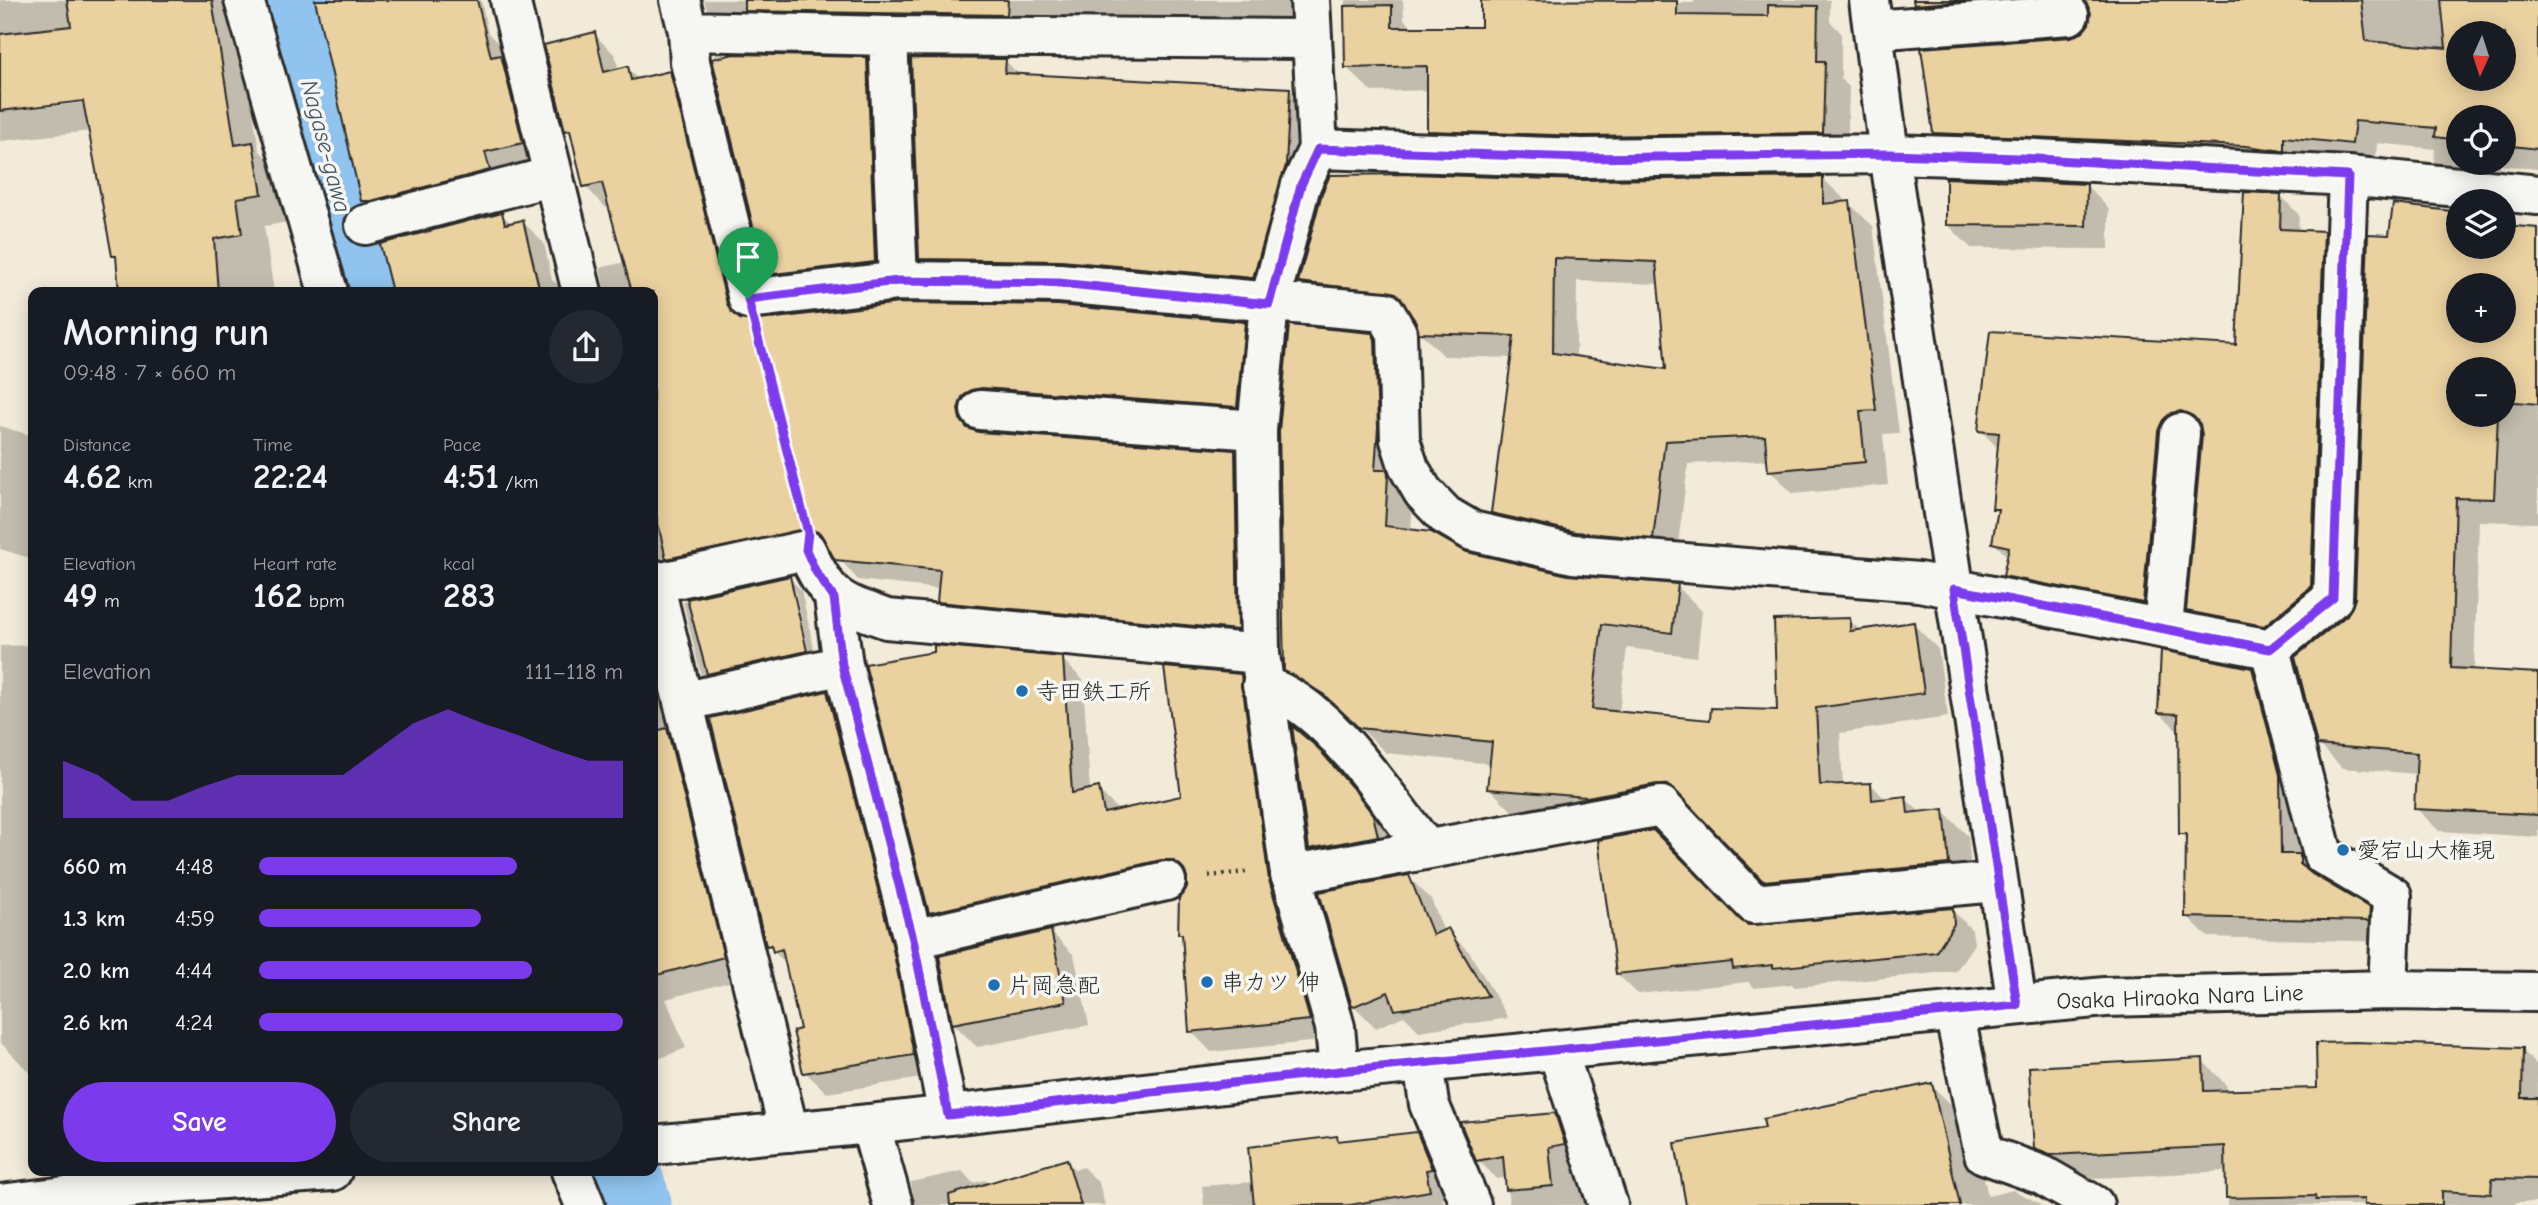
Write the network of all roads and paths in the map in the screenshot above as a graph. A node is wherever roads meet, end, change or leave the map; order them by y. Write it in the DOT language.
graph roads {
  1 [pos="244,0"];
  2 [pos="510,0"];
  3 [pos="1310,0"];
  4 [pos="684,15"];
  5 [pos="1871,15"];
  6 [pos="2069,15"];
  7 [pos="888,36"];
  8 [pos="1312,39"];
  9 [pos="1318,149"];
  10 [pos="1889,154"];
  11 [pos="553,176"];
  12 [pos="2348,176"];
  13 [pos="2538,195"];
  14 [pos="365,225"];
  15 [pos="898,281"];
  16 [pos="327,287"];
  17 [pos="581,287"];
  18 [pos="748,299"];
  19 [pos="1269,304"];
  20 [pos="980,410"];
  21 [pos="1257,430"];
  22 [pos="2180,433"];
  23 [pos="806,550"];
  24 [pos="658,581"];
  25 [pos="1954,589"];
  26 [pos="834,598"];
  27 [pos="658,602"];
  28 [pos="2163,628"];
  29 [pos="2270,649"];
  30 [pos="842,665"];
  31 [pos="1261,670"];
  32 [pos="683,702"];
  33 [pos="1426,848"];
  34 [pos="1289,871"];
  35 [pos="1166,881"];
  36 [pos="1997,882"];
  37 [pos="913,939"];
  38 [pos="2388,990"];
  39 [pos="2538,992"];
  40 [pos="2017,1005"];
  41 [pos="1954,1012"];
  42 [pos="1558,1052"];
  43 [pos="1423,1063"];
  44 [pos="1339,1071"];
  45 [pos="948,1115"];
  46 [pos="870,1124"];
  47 [pos="789,1132"];
  48 [pos="658,1145"];
  49 [pos="297,1176"];
  50 [pos="573,1176"];
  51 [pos="171,1194"];
  52 [pos="0,1204"];
  53 [pos="584,1205"];
  54 [pos="893,1205"];
  55 [pos="1471,1205"];
  56 [pos="1608,1205"];
  57 [pos="2094,1205"];
  1 -- 16 [label="street"];
  2 -- 11 [label="street"];
  3 -- 8 [label="street"];
  4 -- 7 [label="street"];
  4 -- 18 [label="street"];
  5 -- 6 [label="street"];
  5 -- 10 [label="street"];
  7 -- 8 [label="street"];
  7 -- 15 [label="street"];
  8 -- 9 [label="street"];
  9 -- 10 [label="street"];
  9 -- 19 [label="street"];
  10 -- 12 [label="street"];
  10 -- 25 [label="street"];
  11 -- 14 [label="street"];
  11 -- 17 [label="street"];
  12 -- 13 [label="street"];
  12 -- 29 [label="street"];
  15 -- 18 [label="street"];
  15 -- 19 [label="street"];
  18 -- 23 [label="path"];
  19 -- 21 [label="street"];
  19 -- 25 [label="street"];
  20 -- 21 [label="street"];
  21 -- 31 [label="street"];
  22 -- 28 [label="street"];
  23 -- 24 [label="street"];
  23 -- 26 [label="street"];
  25 -- 28 [label="street"];
  25 -- 36 [label="street"];
  26 -- 30 [label="street"];
  26 -- 31 [label="street"];
  27 -- 32 [label="street"];
  28 -- 29 [label="street"];
  29 -- 38 [label="street"];
  30 -- 32 [label="street"];
  30 -- 37 [label="street"];
  31 -- 33 [label="street"];
  31 -- 34 [label="street"];
  32 -- 47 [label="street"];
  33 -- 34 [label="street"];
  33 -- 36 [label="street"];
  34 -- 35 [label="path"];
  34 -- 44 [label="street"];
  35 -- 37 [label="street"];
  36 -- 40 [label="street"];
  37 -- 45 [label="street"];
  38 -- 39 [label="street, Osaka Hiraoka Nara Line"];
  38 -- 40 [label="street, Osaka Hiraoka Nara Line"];
  40 -- 41 [label="street, Osaka Hiraoka Nara Line"];
  41 -- 42 [label="street, Osaka Hiraoka Nara Line"];
  41 -- 57 [label="street"];
  42 -- 43 [label="street, Osaka Hiraoka Nara Line"];
  42 -- 56 [label="street"];
  43 -- 44 [label="street, Osaka Hiraoka Nara Line"];
  43 -- 55 [label="street"];
  44 -- 45 [label="street, Osaka Hiraoka Nara Line"];
  45 -- 46 [label="street, Osaka Hiraoka Nara Line"];
  46 -- 47 [label="street, Osaka Hiraoka Nara Line"];
  46 -- 54 [label="street"];
  47 -- 48 [label="street, Osaka Hiraoka Nara Line"];
  49 -- 51 [label="street"];
  50 -- 53 [label="street"];
  51 -- 52 [label="street"];
}
